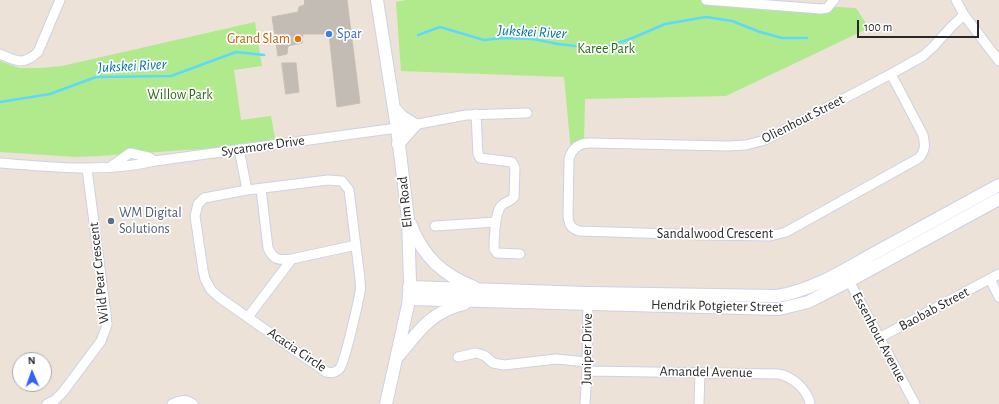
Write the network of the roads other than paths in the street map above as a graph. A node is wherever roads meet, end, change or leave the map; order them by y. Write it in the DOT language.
graph roads {
  1 [pos="60,0"];
  2 [pos="377,0"];
  3 [pos="706,0"];
  4 [pos="834,0"];
  5 [pos="956,0"];
  6 [pos="964,15"];
  7 [pos="0,54"];
  8 [pos="999,61"];
  9 [pos="891,74"];
  10 [pos="394,108"];
  11 [pos="526,113"];
  12 [pos="476,114"];
  13 [pos="415,125"];
  14 [pos="396,128"];
  15 [pos="398,144"];
  16 [pos="238,149"];
  17 [pos="571,153"];
  18 [pos="0,163"];
  19 [pos="87,169"];
  20 [pos="999,185"];
  21 [pos="261,189"];
  22 [pos="247,190"];
  23 [pos="999,199"];
  24 [pos="408,218"];
  25 [pos="496,222"];
  26 [pos="435,226"];
  27 [pos="356,246"];
  28 [pos="520,254"];
  29 [pos="292,259"];
  30 [pos="843,270"];
  31 [pos="999,274"];
  32 [pos="990,279"];
  33 [pos="849,281"];
  34 [pos="409,293"];
  35 [pos="483,295"];
  36 [pos="999,297"];
  37 [pos="588,299"];
  38 [pos="248,317"];
  39 [pos="879,338"];
  40 [pos="397,356"];
  41 [pos="458,357"];
  42 [pos="587,366"];
  43 [pos="700,372"];
  44 [pos="175,402"];
  45 [pos="47,404"];
  46 [pos="193,404"];
  47 [pos="386,404"];
  48 [pos="585,404"];
  49 [pos="699,404"];
  50 [pos="810,404"];
  51 [pos="915,404"];
  1 -- 7 [label="street"];
  2 -- 10 [label="street, Elm Road"];
  3 -- 4 [label="street"];
  5 -- 6 [label="street"];
  6 -- 8 [label="street"];
  6 -- 9 [label="street, Olienhout Street"];
  9 -- 17 [label="street, Olienhout Street"];
  9 -- 17 [label="street, Sandalwood Crescent"];
  10 -- 13 [label="street"];
  10 -- 14 [label="street, Elm Road"];
  11 -- 12 [label="street, Sycamore Drive"];
  12 -- 13 [label="street, Sycamore Drive"];
  12 -- 25 [label="street"];
  13 -- 14 [label="street, Sycamore Drive"];
  13 -- 15 [label="street"];
  14 -- 15 [label="street, Elm Road"];
  14 -- 16 [label="street, Sycamore Drive"];
  15 -- 24 [label="street, Elm Road"];
  16 -- 19 [label="street, Sycamore Drive"];
  16 -- 22 [label="street"];
  18 -- 19 [label="street, Sycamore Drive"];
  19 -- 45 [label="street, Wild Pear Crescent"];
  20 -- 30 [label="street, Hendrik Potgieter Street"];
  21 -- 22 [label="street, Acacia Circle"];
  21 -- 27 [label="street, Acacia Circle"];
  21 -- 29 [label="street"];
  22 -- 38 [label="street, Acacia Circle"];
  23 -- 33 [label="street, Hendrik Potgieter Street"];
  24 -- 34 [label="street, Elm Road"];
  24 -- 35 [label="street"];
  25 -- 26 [label="street"];
  25 -- 28 [label="street"];
  27 -- 29 [label="street"];
  27 -- 38 [label="street, Acacia Circle"];
  29 -- 38 [label="street"];
  30 -- 33 [label="street, Essenhout Avenue"];
  30 -- 37 [label="street, Hendrik Potgieter Street"];
  31 -- 32 [label="street, Baobab Street"];
  32 -- 36 [label="street"];
  32 -- 39 [label="street, Baobab Street"];
  33 -- 37 [label="street, Hendrik Potgieter Street"];
  33 -- 39 [label="street, Essenhout Avenue"];
  34 -- 35 [label="street, Hendrik Potgieter Street"];
  34 -- 40 [label="street, Elm Road"];
  35 -- 37 [label="street, Hendrik Potgieter Street"];
  35 -- 40 [label="street"];
  37 -- 42 [label="street, Juniper Drive"];
  39 -- 51 [label="street, Essenhout Avenue"];
  40 -- 47 [label="street, Elm Road"];
  41 -- 42 [label="street, Amandel Avenue"];
  42 -- 43 [label="street, Amandel Avenue"];
  42 -- 48 [label="street, Juniper Drive"];
  43 -- 49 [label="street"];
  43 -- 50 [label="street, Amandel Avenue"];
  44 -- 46 [label="street"];
}
